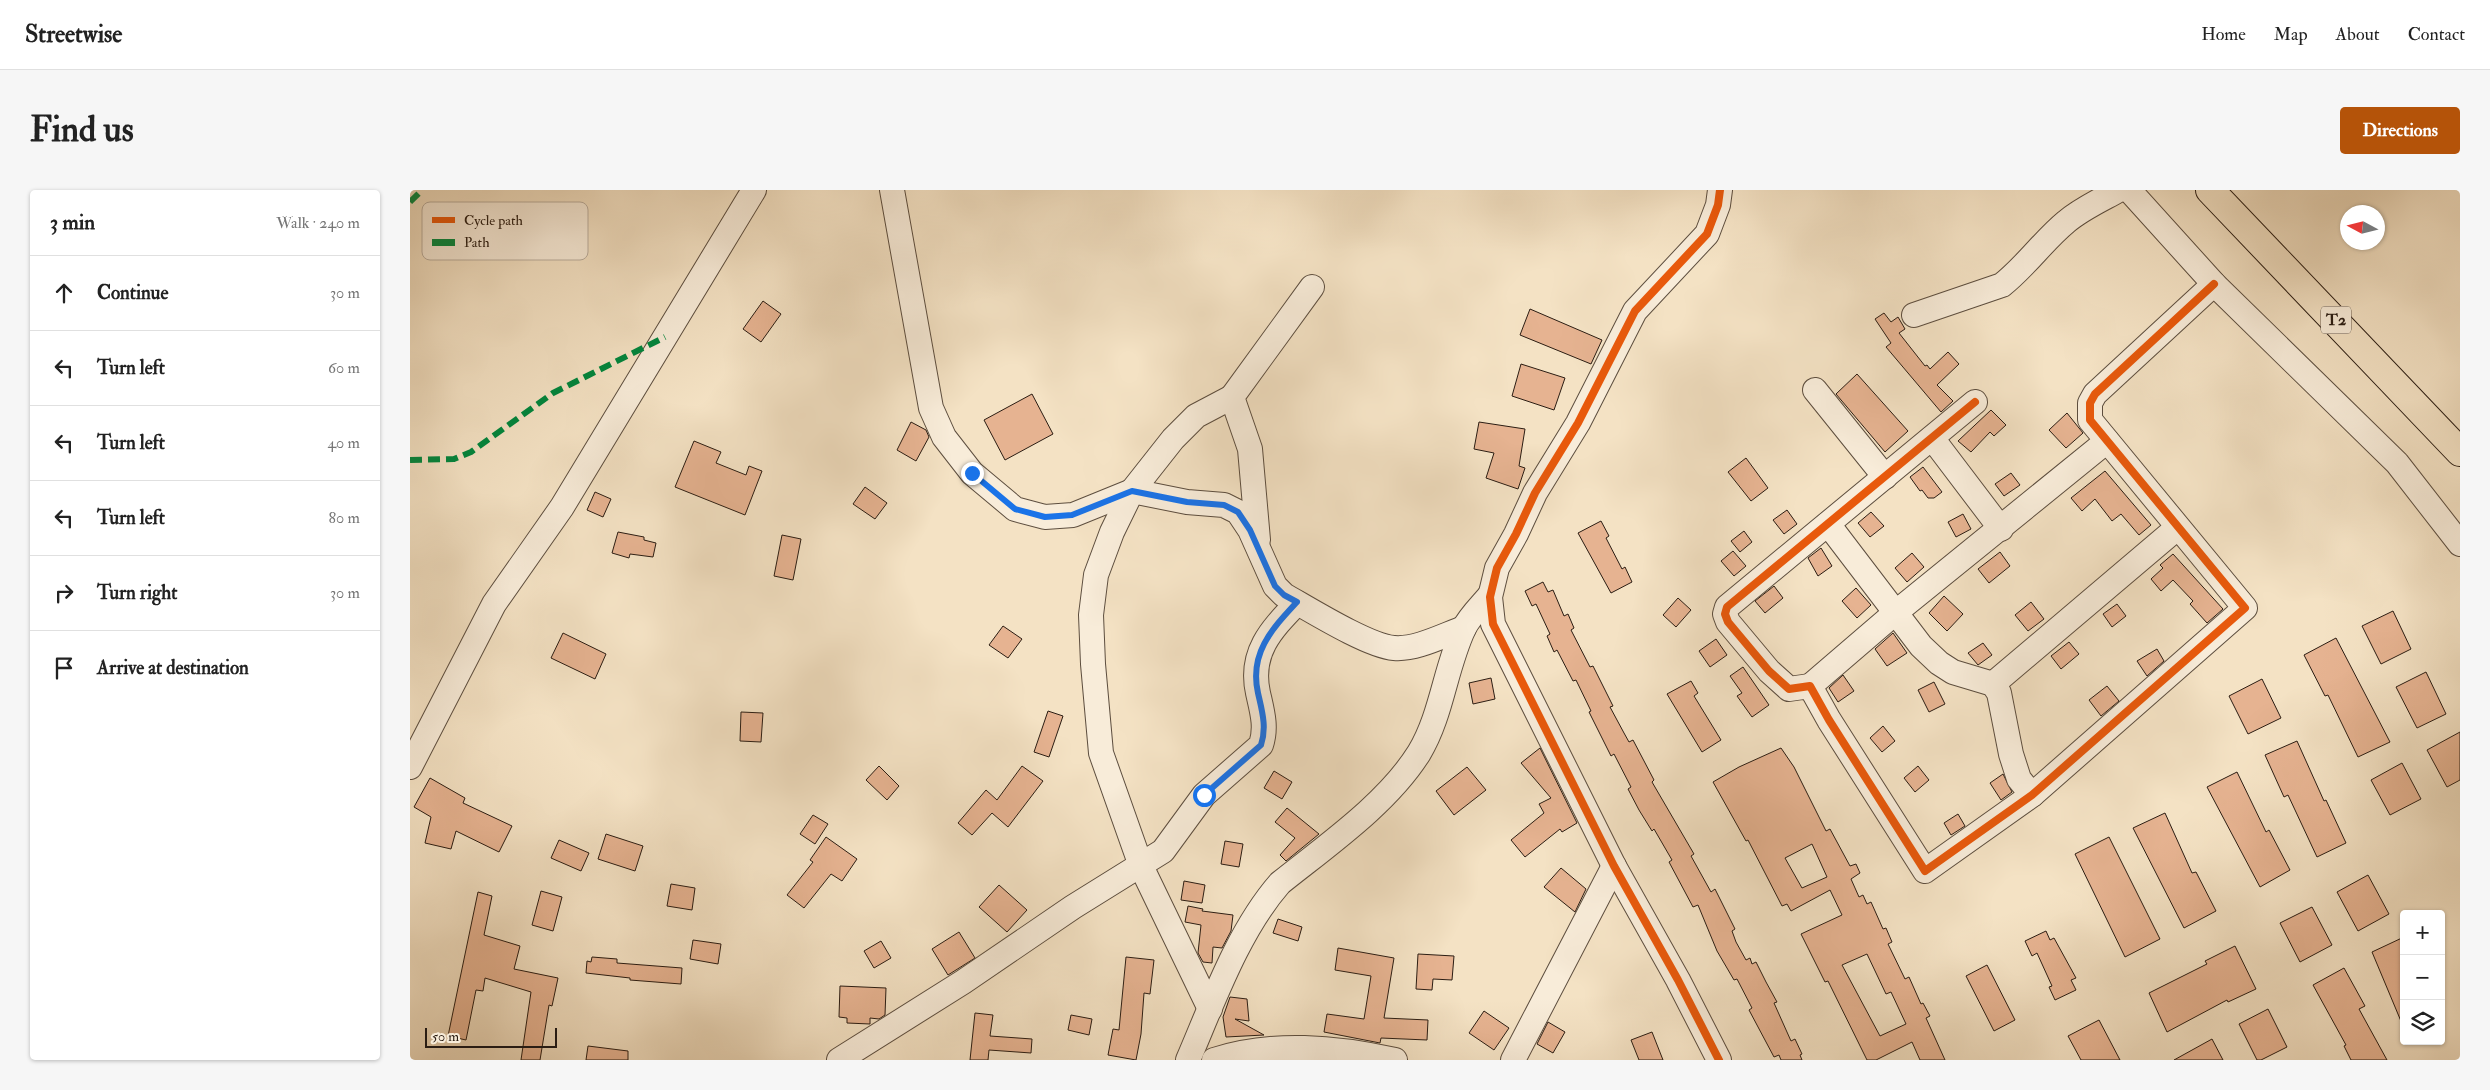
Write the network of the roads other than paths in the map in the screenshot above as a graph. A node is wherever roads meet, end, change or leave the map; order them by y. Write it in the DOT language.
graph roads {
  1 [pos="754,190"];
  2 [pos="892,190"];
  3 [pos="1720,190"];
  4 [pos="2119,190"];
  5 [pos="2129,190"];
  6 [pos="2210,190"];
  7 [pos="2214,284"];
  8 [pos="1312,287"];
  9 [pos="1914,315"];
  10 [pos="1815,390"];
  11 [pos="1232,397"];
  12 [pos="1975,402"];
  13 [pos="1932,438"];
  14 [pos="2107,441"];
  15 [pos="2460,452"];
  16 [pos="1885,477"];
  17 [pos="1132,491"];
  18 [pos="1828,524"];
  19 [pos="2001,528"];
  20 [pos="2177,528"];
  21 [pos="2460,544"];
  22 [pos="1260,552"];
  23 [pos="1490,595"];
  24 [pos="1297,602"];
  25 [pos="1896,613"];
  26 [pos="1464,628"];
  27 [pos="1993,684"];
  28 [pos="1810,686"];
  29 [pos="410,767"];
  30 [pos="2032,795"];
  31 [pos="1140,866"];
  32 [pos="1614,866"];
  33 [pos="1210,1009"];
  34 [pos="1713,1057"];
  35 [pos="839,1060"];
  36 [pos="1188,1060"];
  37 [pos="1214,1060"];
  38 [pos="1395,1060"];
  39 [pos="1513,1060"];
  1 -- 29 [label="street"];
  2 -- 17 [label="street"];
  3 -- 23 [label="street"];
  4 -- 9 [label="street"];
  5 -- 7 [label="street"];
  6 -- 15 [label="highway, T2"];
  7 -- 14 [label="street"];
  7 -- 21 [label="street"];
  8 -- 11 [label="street"];
  10 -- 16 [label="street"];
  11 -- 17 [label="street"];
  11 -- 22 [label="street"];
  12 -- 13 [label="street"];
  13 -- 16 [label="street"];
  13 -- 19 [label="street"];
  14 -- 19 [label="street"];
  14 -- 20 [label="street"];
  16 -- 18 [label="street"];
  17 -- 22 [label="street"];
  17 -- 31 [label="street"];
  18 -- 25 [label="street"];
  18 -- 28 [label="street"];
  19 -- 25 [label="street"];
  20 -- 27 [label="street"];
  20 -- 30 [label="street"];
  22 -- 24 [label="street"];
  23 -- 26 [label="street"];
  23 -- 32 [label="street"];
  24 -- 26 [label="street"];
  24 -- 31 [label="street"];
  25 -- 27 [label="street"];
  25 -- 28 [label="street"];
  26 -- 33 [label="street"];
  27 -- 30 [label="street"];
  28 -- 30 [label="street"];
  31 -- 33 [label="street"];
  31 -- 35 [label="street"];
  32 -- 34 [label="street"];
  32 -- 39 [label="street"];
  33 -- 36 [label="street"];
  37 -- 38 [label="street"];
}
